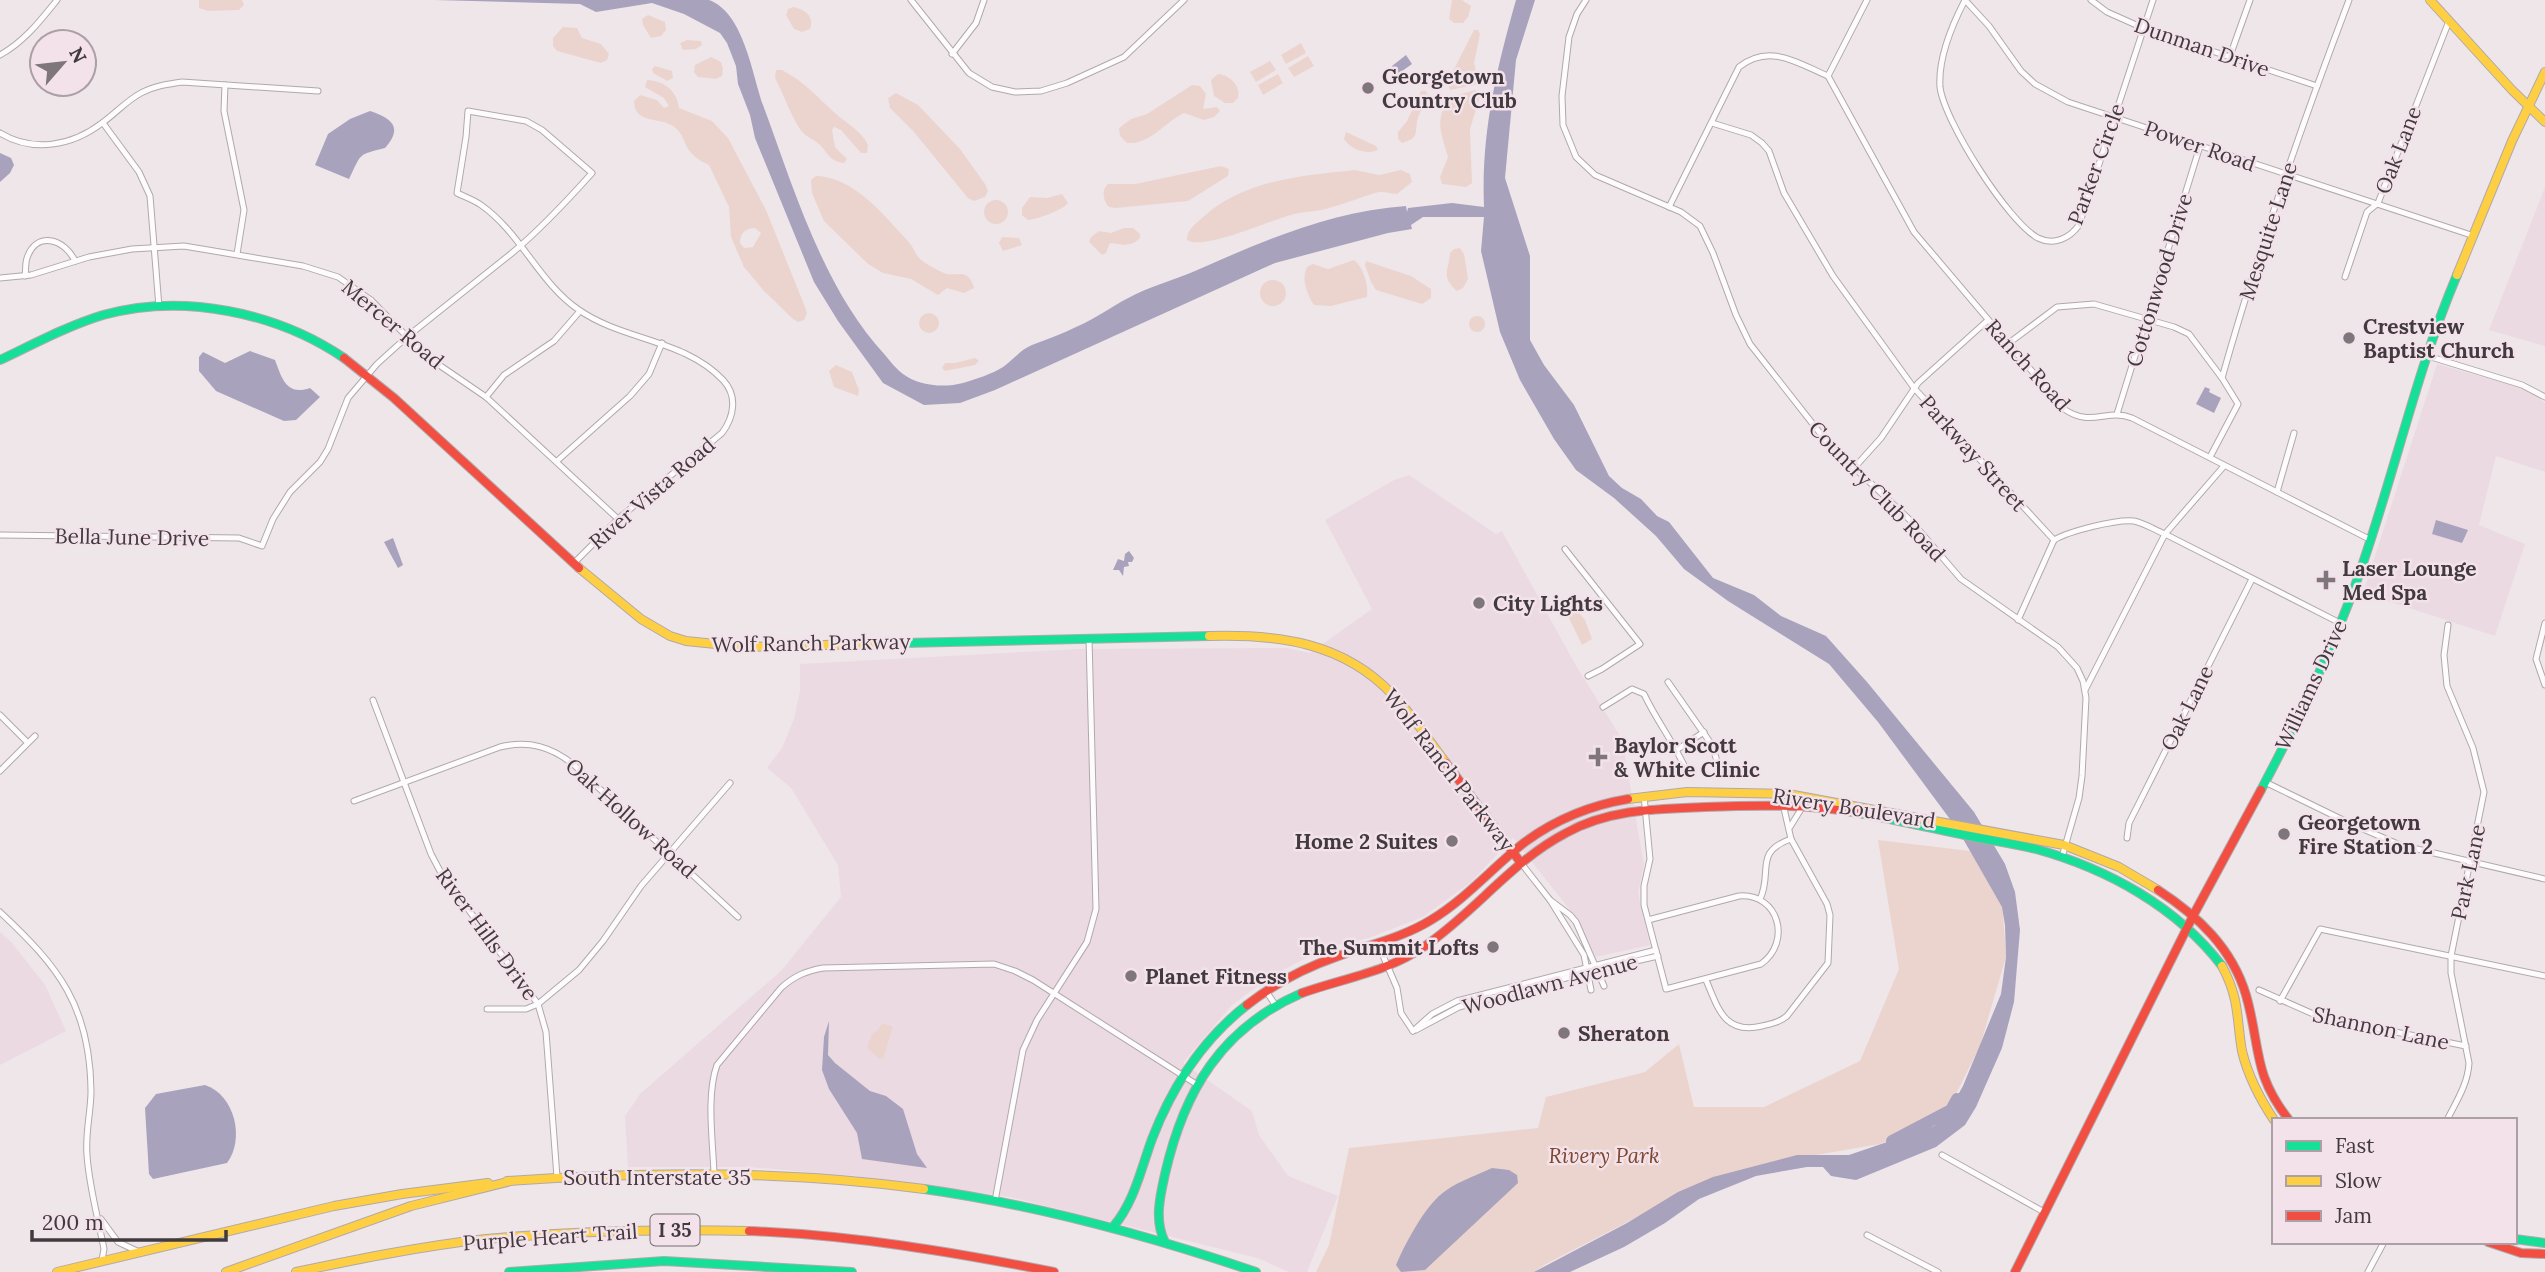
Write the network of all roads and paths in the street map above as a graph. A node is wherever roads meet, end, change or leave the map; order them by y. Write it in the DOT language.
graph roads {
  1 [pos="57,0"];
  2 [pos="911,0"];
  3 [pos="984,0"];
  4 [pos="1586,0"];
  5 [pos="1867,0"];
  6 [pos="1965,0"];
  7 [pos="2091,0"];
  8 [pos="2153,0"];
  9 [pos="2250,0"];
  10 [pos="2349,0"];
  11 [pos="2430,0"];
  12 [pos="1180,1"];
  13 [pos="2449,21"];
  14 [pos="2143,28"];
  15 [pos="952,54"];
  16 [pos="0,55"];
  17 [pos="2230,56"];
  18 [pos="2545,72"];
  19 [pos="1828,76"];
  20 [pos="225,85"];
  21 [pos="2316,86"];
  22 [pos="318,91"];
  23 [pos="2528,107"];
  24 [pos="2114,116"];
  25 [pos="2545,122"];
  26 [pos="103,123"];
  27 [pos="1712,123"];
  28 [pos="0,133"];
  29 [pos="2200,146"];
  30 [pos="2285,174"];
  31 [pos="2378,203"];
  32 [pos="1669,207"];
  33 [pos="2471,235"];
  34 [pos="520,246"];
  35 [pos="155,247"];
  36 [pos="237,254"];
  37 [pos="75,261"];
  38 [pos="25,276"];
  39 [pos="2345,276"];
  40 [pos="0,278"];
  41 [pos="159,307"];
  42 [pos="580,311"];
  43 [pos="2146,319"];
  44 [pos="1988,320"];
  45 [pos="408,336"];
  46 [pos="662,343"];
  47 [pos="2009,343"];
  48 [pos="2428,356"];
  49 [pos="0,359"];
  50 [pos="368,375"];
  51 [pos="2221,378"];
  52 [pos="1914,388"];
  53 [pos="486,397"];
  54 [pos="2545,397"];
  55 [pos="2117,414"];
  56 [pos="2294,433"];
  57 [pos="2210,457"];
  58 [pos="557,461"];
  59 [pos="2224,466"];
  60 [pos="1854,468"];
  61 [pos="2277,492"];
  62 [pos="618,519"];
  63 [pos="2165,534"];
  64 [pos="0,535"];
  65 [pos="2370,539"];
  66 [pos="2054,540"];
  67 [pos="1564,549"];
  68 [pos="574,563"];
  69 [pos="2252,579"];
  70 [pos="2018,620"];
  71 [pos="2545,623"];
  72 [pos="2342,624"];
  73 [pos="2448,625"];
  74 [pos="1089,638"];
  75 [pos="1588,676"];
  76 [pos="1668,682"];
  77 [pos="2545,685"];
  78 [pos="2085,691"];
  79 [pos="373,700"];
  80 [pos="1603,707"];
  81 [pos="0,715"];
  82 [pos="1704,732"];
  83 [pos="35,736"];
  84 [pos="27,742"];
  85 [pos="1678,749"];
  86 [pos="0,771"];
  87 [pos="1688,774"];
  88 [pos="1721,774"];
  89 [pos="2264,781"];
  90 [pos="405,782"];
  91 [pos="730,783"];
  92 [pos="1644,796"];
  93 [pos="354,801"];
  94 [pos="1783,804"];
  95 [pos="1803,806"];
  96 [pos="1646,809"];
  97 [pos="1790,827"];
  98 [pos="2127,838"];
  99 [pos="1791,839"];
  100 [pos="2064,845"];
  101 [pos="1513,853"];
  102 [pos="669,854"];
  103 [pos="2062,857"];
  104 [pos="1521,863"];
  105 [pos="2470,863"];
  106 [pos="2545,879"];
  107 [pos="1760,898"];
  108 [pos="1550,900"];
  109 [pos="0,912"];
  110 [pos="2194,914"];
  111 [pos="738,917"];
  112 [pos="1648,920"];
  113 [pos="2189,928"];
  114 [pos="1378,944"];
  115 [pos="1657,953"];
  116 [pos="2451,956"];
  117 [pos="1387,967"];
  118 [pos="1597,968"];
  119 [pos="1588,970"];
  120 [pos="2545,976"];
  121 [pos="1706,980"];
  122 [pos="1604,986"];
  123 [pos="1591,990"];
  124 [pos="2259,990"];
  125 [pos="1266,991"];
  126 [pos="1054,994"];
  127 [pos="2280,1001"];
  128 [pos="538,1004"];
  129 [pos="1276,1006"];
  130 [pos="487,1009"];
  131 [pos="2466,1046"];
  132 [pos="1183,1076"];
  133 [pos="1196,1084"];
  134 [pos="2273,1118"];
  135 [pos="2287,1118"];
  136 [pos="2447,1118"];
  137 [pos="1942,1155"];
  138 [pos="714,1174"];
  139 [pos="557,1177"];
  140 [pos="512,1181"];
  141 [pos="995,1201"];
  142 [pos="2044,1212"];
  143 [pos="97,1213"];
  144 [pos="1113,1227"];
  145 [pos="1867,1234"];
  146 [pos="2517,1240"];
  147 [pos="1165,1242"];
  148 [pos="2545,1243"];
  149 [pos="2383,1244"];
  150 [pos="2502,1245"];
  151 [pos="137,1251"];
  152 [pos="2545,1254"];
  153 [pos="102,1260"];
  154 [pos="57,1272"];
  155 [pos="226,1272"];
  156 [pos="296,1272"];
  157 [pos="509,1272"];
  158 [pos="852,1272"];
  159 [pos="1054,1272"];
  160 [pos="1256,1272"];
  161 [pos="1938,1272"];
  162 [pos="2015,1272"];
  163 [pos="2368,1272"];
  1 -- 16 [label="street"];
  2 -- 15 [label="street"];
  3 -- 15 [label="street"];
  4 -- 32 [label="street, Country Club Road"];
  5 -- 19 [label="street"];
  6 -- 24 [label="street, Power Road"];
  6 -- 24 [label="street, Parker Circle"];
  7 -- 14 [label="street, Dunman Drive"];
  8 -- 14 [label="street, Parker Circle"];
  9 -- 17 [label="street"];
  10 -- 21 [label="street, Mesquite Lane"];
  11 -- 13 [label="main road"];
  12 -- 15 [label="street"];
  13 -- 23 [label="main road"];
  13 -- 31 [label="street, Oak Lane"];
  14 -- 17 [label="street, Dunman Drive"];
  14 -- 24 [label="street, Parker Circle"];
  17 -- 21 [label="street, Dunman Drive"];
  18 -- 23 [label="main road, Williams Drive"];
  19 -- 27 [label="street"];
  19 -- 44 [label="street, Ranch Road"];
  20 -- 22 [label="street"];
  20 -- 26 [label="street"];
  20 -- 36 [label="street"];
  21 -- 30 [label="street, Mesquite Lane"];
  23 -- 25 [label="main road"];
  23 -- 33 [label="main road, Williams Drive"];
  24 -- 29 [label="street, Power Road"];
  26 -- 28 [label="street"];
  26 -- 35 [label="street"];
  27 -- 32 [label="street"];
  27 -- 52 [label="street, Parkway Street"];
  29 -- 30 [label="street, Power Road"];
  29 -- 43 [label="street, Cottonwood Drive"];
  30 -- 31 [label="street, Power Road"];
  30 -- 51 [label="street, Mesquite Lane"];
  31 -- 33 [label="street, Power Road"];
  31 -- 39 [label="street, Oak Lane"];
  32 -- 60 [label="street, Country Club Road"];
  33 -- 48 [label="main road, Williams Drive"];
  34 -- 34 [label="street, River Vista Road"];
  34 -- 42 [label="street, River Vista Road"];
  34 -- 45 [label="street"];
  35 -- 36 [label="street, Mercer Road"];
  35 -- 37 [label="street, Mercer Road"];
  35 -- 41 [label="street"];
  36 -- 45 [label="street, Mercer Road"];
  37 -- 38 [label="street, Mercer Road"];
  37 -- 38 [label="street"];
  38 -- 40 [label="street, Mercer Road"];
  41 -- 49 [label="main road, Wolf Ranch Parkway"];
  41 -- 50 [label="main road, Wolf Ranch Parkway"];
  42 -- 46 [label="street, River Vista Road"];
  42 -- 53 [label="street"];
  43 -- 47 [label="street"];
  43 -- 51 [label="street"];
  43 -- 55 [label="street, Cottonwood Drive"];
  44 -- 47 [label="street, Ranch Road"];
  44 -- 52 [label="street"];
  45 -- 50 [label="street"];
  45 -- 53 [label="street, Mercer Road"];
  46 -- 58 [label="street"];
  46 -- 62 [label="street, River Vista Road"];
  47 -- 55 [label="street, Ranch Road"];
  48 -- 54 [label="street"];
  48 -- 65 [label="main road, Williams Drive"];
  50 -- 64 [label="street, Bella June Drive"];
  50 -- 68 [label="main road, Wolf Ranch Parkway"];
  51 -- 57 [label="street"];
  52 -- 60 [label="street"];
  52 -- 66 [label="street, Parkway Street"];
  53 -- 58 [label="street, Mercer Road"];
  55 -- 57 [label="street, Ranch Road"];
  56 -- 61 [label="street"];
  57 -- 59 [label="street, Ranch Road"];
  58 -- 62 [label="street, Mercer Road"];
  59 -- 61 [label="street, Ranch Road"];
  59 -- 63 [label="street"];
  60 -- 70 [label="street, Country Club Road"];
  61 -- 65 [label="street, Ranch Road"];
  62 -- 68 [label="street, River Vista Road"];
  63 -- 66 [label="street"];
  63 -- 69 [label="street"];
  63 -- 78 [label="street"];
  65 -- 72 [label="main road, Williams Drive"];
  66 -- 70 [label="street"];
  67 -- 75 [label="street"];
  68 -- 74 [label="main road, Wolf Ranch Parkway"];
  69 -- 72 [label="street"];
  69 -- 98 [label="street, Oak Lane"];
  70 -- 78 [label="street, Country Club Road"];
  71 -- 77 [label="street"];
  72 -- 89 [label="main road, Williams Drive"];
  73 -- 105 [label="street, Park Lane"];
  74 -- 101 [label="main road, Wolf Ranch Parkway"];
  74 -- 126 [label="street"];
  76 -- 82 [label="street"];
  78 -- 100 [label="street, Country Club Road"];
  79 -- 90 [label="street, River Hills Drive"];
  80 -- 85 [label="street"];
  81 -- 84 [label="street"];
  82 -- 85 [label="street"];
  82 -- 88 [label="street"];
  83 -- 84 [label="street"];
  84 -- 86 [label="street"];
  85 -- 87 [label="street"];
  89 -- 105 [label="street"];
  89 -- 110 [label="main road, Williams Drive"];
  90 -- 93 [label="street, Oak Hollow Road"];
  90 -- 102 [label="street, Oak Hollow Road"];
  90 -- 128 [label="street, River Hills Drive"];
  91 -- 102 [label="street"];
  92 -- 96 [label="street"];
  92 -- 100 [label="main road, Rivery Boulevard"];
  92 -- 101 [label="main road, Rivery Boulevard"];
  94 -- 95 [label="main road, Rivery Boulevard"];
  94 -- 96 [label="main road, Rivery Boulevard"];
  94 -- 97 [label="street"];
  95 -- 97 [label="street"];
  95 -- 103 [label="main road, Rivery Boulevard"];
  96 -- 104 [label="main road, Rivery Boulevard"];
  96 -- 112 [label="street"];
  97 -- 99 [label="street"];
  99 -- 107 [label="street"];
  99 -- 121 [label="street"];
  100 -- 103 [label="street, Country Club Road"];
  100 -- 110 [label="main road, Rivery Boulevard"];
  101 -- 104 [label="main road, Wolf Ranch Parkway"];
  101 -- 114 [label="main road, Rivery Boulevard"];
  102 -- 111 [label="street, Oak Hollow Road"];
  102 -- 128 [label="street"];
  103 -- 113 [label="main road, Rivery Boulevard"];
  104 -- 108 [label="street"];
  104 -- 117 [label="main road, Rivery Boulevard"];
  105 -- 106 [label="street"];
  105 -- 116 [label="street, Park Lane"];
  107 -- 112 [label="street"];
  107 -- 121 [label="street"];
  108 -- 118 [label="street"];
  108 -- 119 [label="street"];
  109 -- 143 [label="street"];
  110 -- 113 [label="main road, Williams Drive"];
  110 -- 135 [label="main road, Rivery Boulevard"];
  112 -- 115 [label="street"];
  113 -- 134 [label="main road, Rivery Boulevard"];
  113 -- 142 [label="main road, Williams Drive"];
  114 -- 117 [label="street"];
  114 -- 125 [label="main road, Rivery Boulevard"];
  115 -- 118 [label="street, Woodlawn Avenue"];
  115 -- 121 [label="street"];
  116 -- 120 [label="street"];
  116 -- 127 [label="street"];
  116 -- 131 [label="street, Park Lane"];
  117 -- 119 [label="street, Woodlawn Avenue"];
  117 -- 129 [label="main road, Rivery Boulevard"];
  118 -- 119 [label="street, Woodlawn Avenue"];
  118 -- 122 [label="street"];
  119 -- 123 [label="street"];
  124 -- 127 [label="street, Shannon Lane"];
  125 -- 129 [label="street"];
  125 -- 132 [label="main road, Rivery Boulevard"];
  126 -- 132 [label="street"];
  126 -- 138 [label="street"];
  126 -- 141 [label="street"];
  127 -- 131 [label="street, Shannon Lane"];
  128 -- 130 [label="street"];
  128 -- 139 [label="street, River Hills Drive"];
  129 -- 133 [label="main road, Rivery Boulevard"];
  131 -- 136 [label="street, Park Lane"];
  132 -- 133 [label="street"];
  132 -- 144 [label="main road, Rivery Boulevard"];
  133 -- 147 [label="main road, Rivery Boulevard"];
  137 -- 142 [label="street"];
  138 -- 139 [label="main road, South Interstate 35"];
  138 -- 141 [label="main road, South Interstate 35"];
  139 -- 140 [label="main road, South Interstate 35"];
  140 -- 151 [label="main road, South Interstate 35"];
  140 -- 155 [label="main road"];
  141 -- 144 [label="main road, South Interstate 35"];
  142 -- 162 [label="main road, Williams Drive"];
  143 -- 151 [label="street"];
  143 -- 153 [label="street"];
  144 -- 147 [label="main road, South Interstate 35"];
  145 -- 161 [label="street"];
  146 -- 148 [label="main road"];
  147 -- 160 [label="main road, South Interstate 35"];
  149 -- 163 [label="street"];
  150 -- 152 [label="main road"];
  151 -- 153 [label="main road, South Interstate 35"];
  153 -- 154 [label="main road, South Interstate 35"];
  156 -- 159 [label="main road, Purple Heart Trail / I 35"];
  157 -- 158 [label="main road, Purple Heart Trail / I 35"];
}
